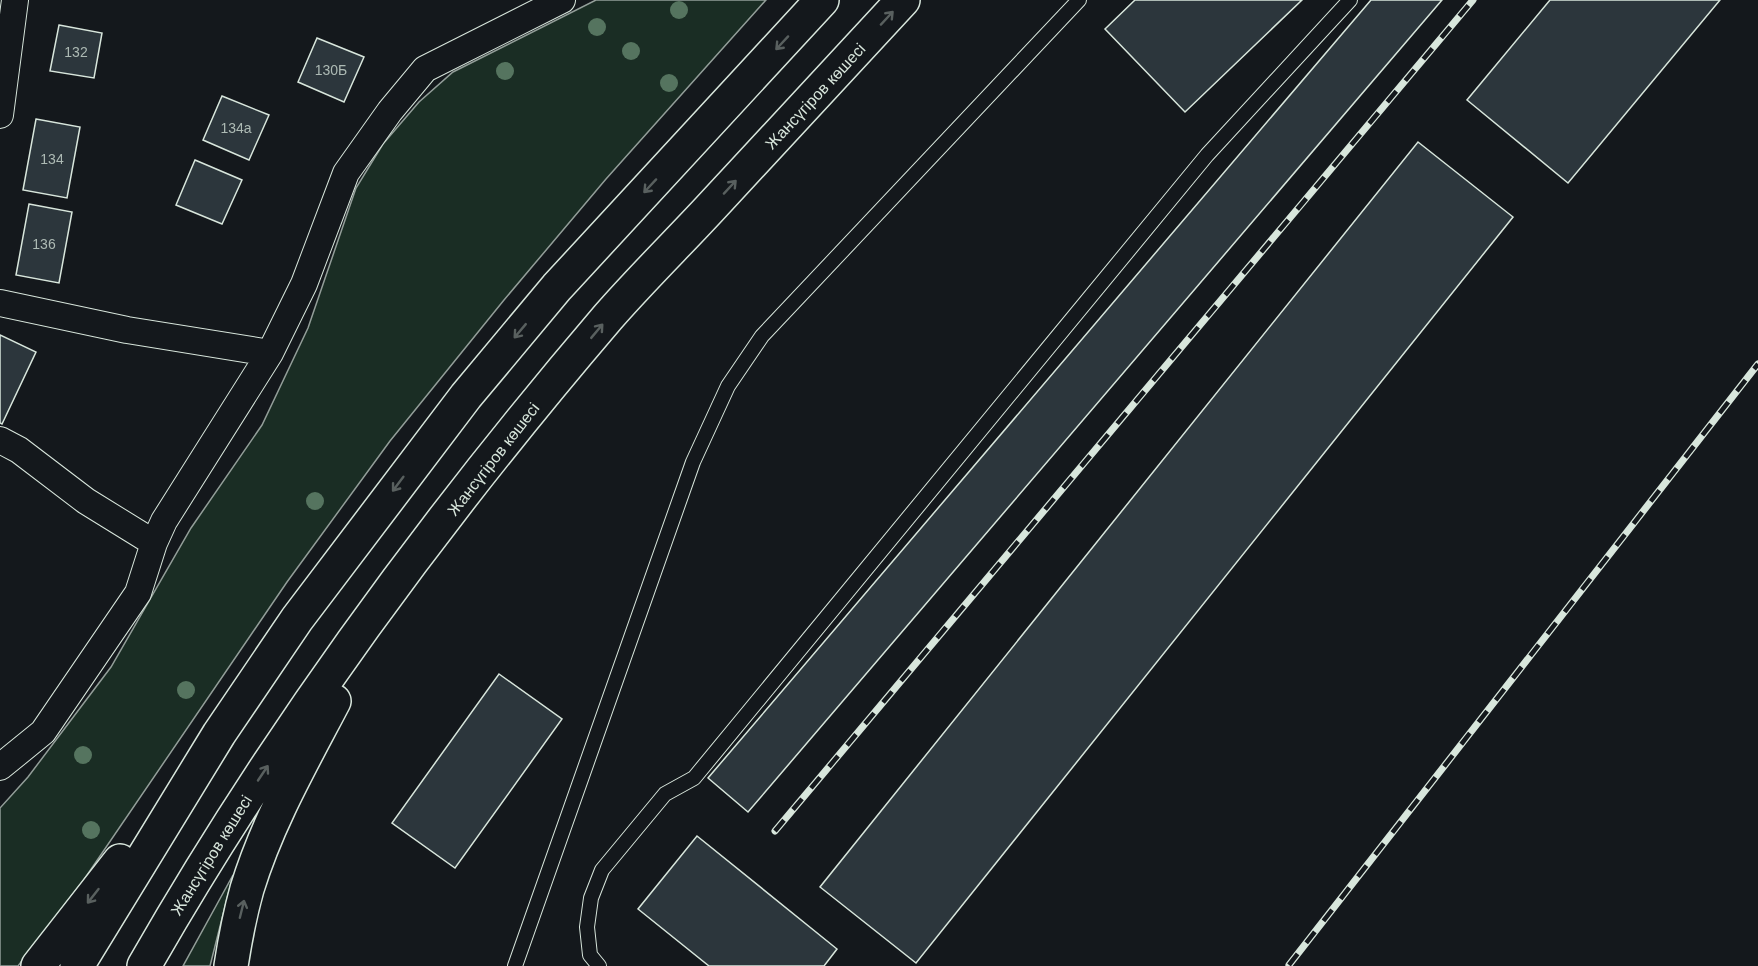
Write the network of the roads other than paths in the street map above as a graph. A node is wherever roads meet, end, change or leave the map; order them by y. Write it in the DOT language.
graph roads {
  1 [pos="15,0"];
  2 [pos="562,0"];
  3 [pos="822,0"];
  4 [pos="903,0"];
  5 [pos="1079,0"];
  6 [pos="1350,0"];
  7 [pos="0,115"];
  8 [pos="0,303"];
  9 [pos="270,353"];
  10 [pos="0,440"];
  11 [pos="154,543"];
  12 [pos="391,590"];
  13 [pos="219,734"];
  14 [pos="0,767"];
  15 [pos="38,966"];
  16 [pos="77,966"];
  17 [pos="144,966"];
  18 [pos="231,966"];
  19 [pos="515,966"];
  20 [pos="599,966"];
  1 -- 7 [label="street"];
  2 -- 9 [label="street"];
  3 -- 13 [label="main road, one-way"];
  12 -- 4 [label="main road, Жансүгіров көшесі, one-way"];
  5 -- 19 [label="lane"];
  6 -- 20 [label="lane"];
  8 -- 9 [label="street"];
  9 -- 11 [label="street"];
  10 -- 11 [label="street"];
  11 -- 14 [label="street"];
  17 -- 12 [label="main road, Жансүгіров көшесі, one-way"];
  18 -- 12 [label="main road, one-way"];
  13 -- 15 [label="main road, one-way"];
  13 -- 16 [label="main road"];
}
